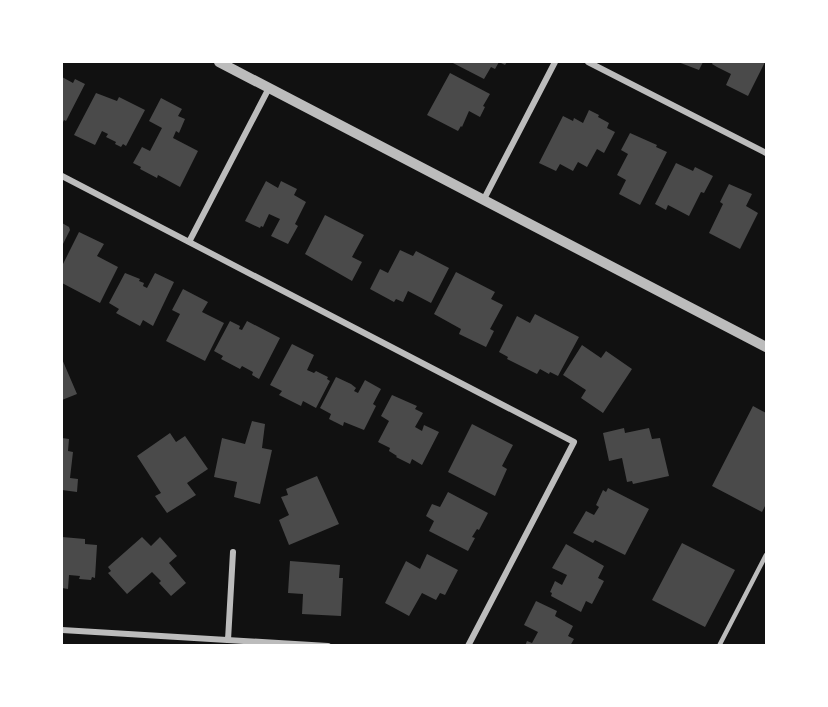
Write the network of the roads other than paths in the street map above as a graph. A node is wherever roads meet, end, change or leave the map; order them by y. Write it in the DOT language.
graph roads {
  1 [pos="219,62"];
  2 [pos="555,62"];
  3 [pos="588,62"];
  4 [pos="269,88"];
  5 [pos="766,153"];
  6 [pos="62,176"];
  7 [pos="483,199"];
  8 [pos="189,242"];
  9 [pos="766,347"];
  10 [pos="233,552"];
  11 [pos="766,555"];
  12 [pos="62,630"];
  13 [pos="228,640"];
  14 [pos="328,645"];
  15 [pos="468,645"];
  16 [pos="719,645"];
  1 -- 4 [label="street"];
  2 -- 7 [label="street"];
  3 -- 5 [label="street"];
  4 -- 7 [label="street"];
  4 -- 8 [label="street"];
  6 -- 8 [label="street"];
  7 -- 9 [label="street"];
  8 -- 15 [label="street"];
  10 -- 13 [label="street"];
  11 -- 16 [label="lane"];
  12 -- 13 [label="street"];
  13 -- 14 [label="street"];
}
